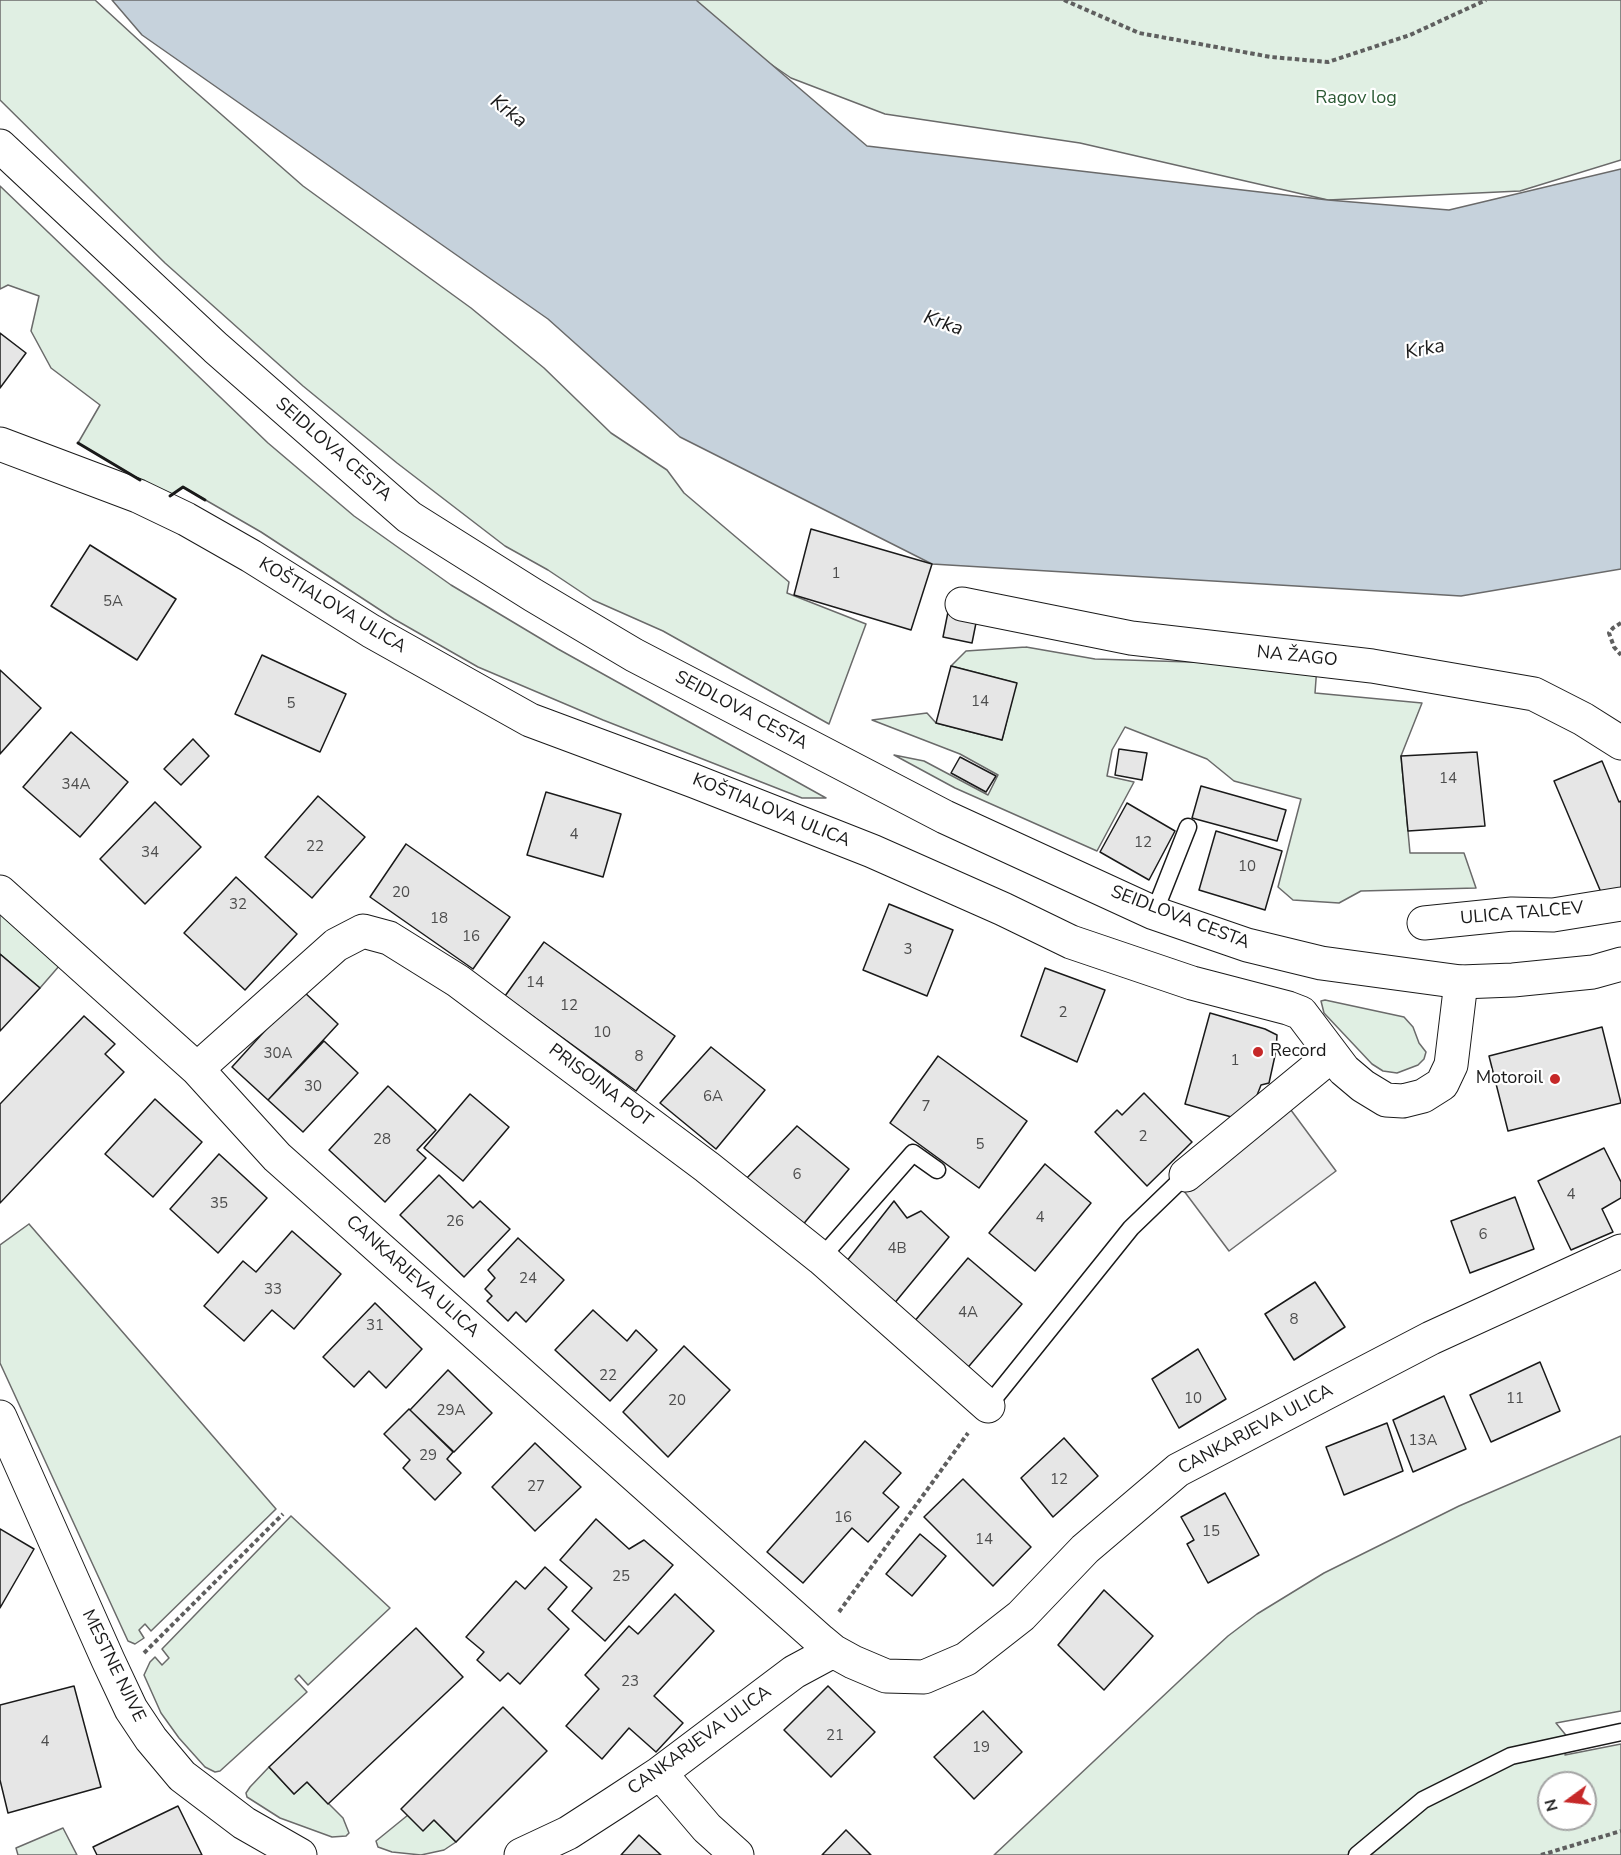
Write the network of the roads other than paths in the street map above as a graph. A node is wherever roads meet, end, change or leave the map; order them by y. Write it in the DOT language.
graph roads {
  1 [pos="0,146"];
  2 [pos="0,444"];
  3 [pos="962,604"];
  4 [pos="1621,743"];
  5 [pos="1188,828"];
  6 [pos="0,892"];
  7 [pos="1621,904"];
  8 [pos="1154,913"];
  9 [pos="1424,923"];
  10 [pos="1621,964"];
  11 [pos="1461,982"];
  12 [pos="1332,1055"];
  13 [pos="197,1070"];
  14 [pos="937,1170"];
  15 [pos="1186,1175"];
  16 [pos="1621,1251"];
  17 [pos="821,1258"];
  18 [pos="988,1406"];
  19 [pos="0,1417"];
  20 [pos="827,1646"];
  21 [pos="1621,1732"];
  22 [pos="660,1773"];
  23 [pos="300,1855"];
  24 [pos="521,1855"];
  25 [pos="737,1855"];
  26 [pos="1357,1855"];
  1 -- 8 [label="street, SEIDLOVA CESTA"];
  2 -- 12 [label="street, KOŠTIALOVA ULICA"];
  3 -- 4 [label="street, NA ŽAGO"];
  5 -- 8 [label="lane"];
  6 -- 13 [label="street, CANKARJEVA ULICA"];
  7 -- 9 [label="street, ULICA TALCEV"];
  8 -- 11 [label="street, SEIDLOVA CESTA"];
  10 -- 11 [label="street, SEIDLOVA CESTA"];
  11 -- 12 [label="street, KOŠTIALOVA ULICA"];
  12 -- 15 [label="street"];
  13 -- 17 [label="street, PRISOJNA POT"];
  13 -- 20 [label="street, CANKARJEVA ULICA"];
  14 -- 17 [label="lane"];
  15 -- 18 [label="lane"];
  16 -- 20 [label="street, CANKARJEVA ULICA"];
  17 -- 18 [label="street, PRISOJNA POT"];
  19 -- 23 [label="street, MESTNE NJIVE"];
  20 -- 22 [label="street, CANKARJEVA ULICA"];
  21 -- 26 [label="lane"];
  22 -- 24 [label="street, CANKARJEVA ULICA"];
  22 -- 25 [label="street"];
}
